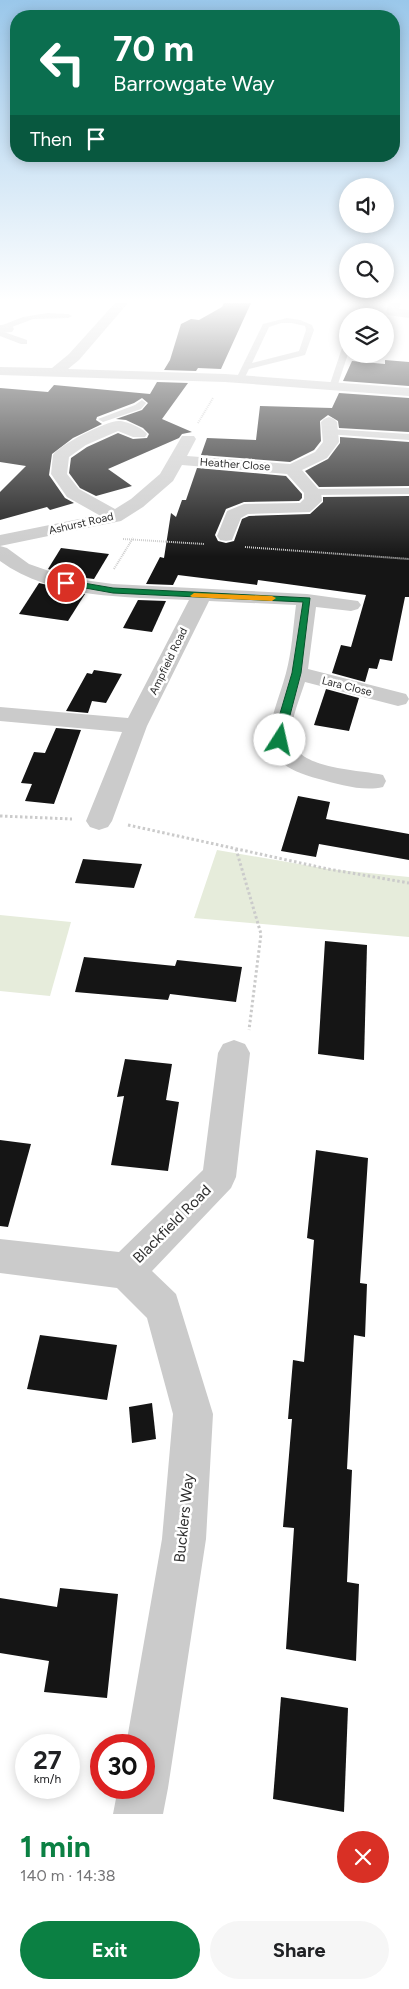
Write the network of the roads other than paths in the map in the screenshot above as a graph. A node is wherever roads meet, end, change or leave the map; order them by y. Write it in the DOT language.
graph roads {
  1 [pos="343,388"];
  2 [pos="409,392"];
  3 [pos="142,403"];
  4 [pos="106,420"];
  5 [pos="329,427"];
  6 [pos="139,434"];
  7 [pos="409,437"];
  8 [pos="188,439"];
  9 [pos="178,460"];
  10 [pos="292,468"];
  11 [pos="409,491"];
  12 [pos="312,492"];
  13 [pos="117,516"];
  14 [pos="0,541"];
  15 [pos="219,541"];
  16 [pos="0,552"];
  17 [pos="200,596"];
  18 [pos="307,600"];
  19 [pos="351,606"];
  20 [pos="297,673"];
  21 [pos="398,699"];
  22 [pos="0,714"];
  23 [pos="136,726"];
  24 [pos="374,781"];
  25 [pos="98,821"];
  26 [pos="241,1043"];
  27 [pos="0,1256"];
  28 [pos="126,1271"];
  29 [pos="152,1734"];
  30 [pos="141,1799"];
  31 [pos="138,1814"];
  1 -- 2 [label="street"];
  3 -- 4 [label="lane"];
  4 -- 6 [label="street"];
  4 -- 13 [label="street"];
  5 -- 7 [label="lane"];
  5 -- 10 [label="street, Heather Close"];
  8 -- 9 [label="street, Ashurst Road"];
  9 -- 10 [label="street, Heather Close"];
  9 -- 13 [label="street, Ashurst Road"];
  10 -- 12 [label="street"];
  11 -- 12 [label="lane"];
  12 -- 15 [label="street"];
  13 -- 14 [label="street, Ashurst Road"];
  16 -- 17 [label="street"];
  17 -- 18 [label="street"];
  17 -- 23 [label="street, Ampfield Road"];
  18 -- 19 [label="street"];
  18 -- 20 [label="street"];
  20 -- 21 [label="street, Lara Close"];
  20 -- 24 [label="street"];
  22 -- 23 [label="street"];
  23 -- 25 [label="street, Ampfield Road"];
  26 -- 28 [label="street, Blackfield Road"];
  27 -- 28 [label="street, Blackfield Road"];
  28 -- 29 [label="street, Bucklers Way"];
  30 -- 31 [label="street"];
}
